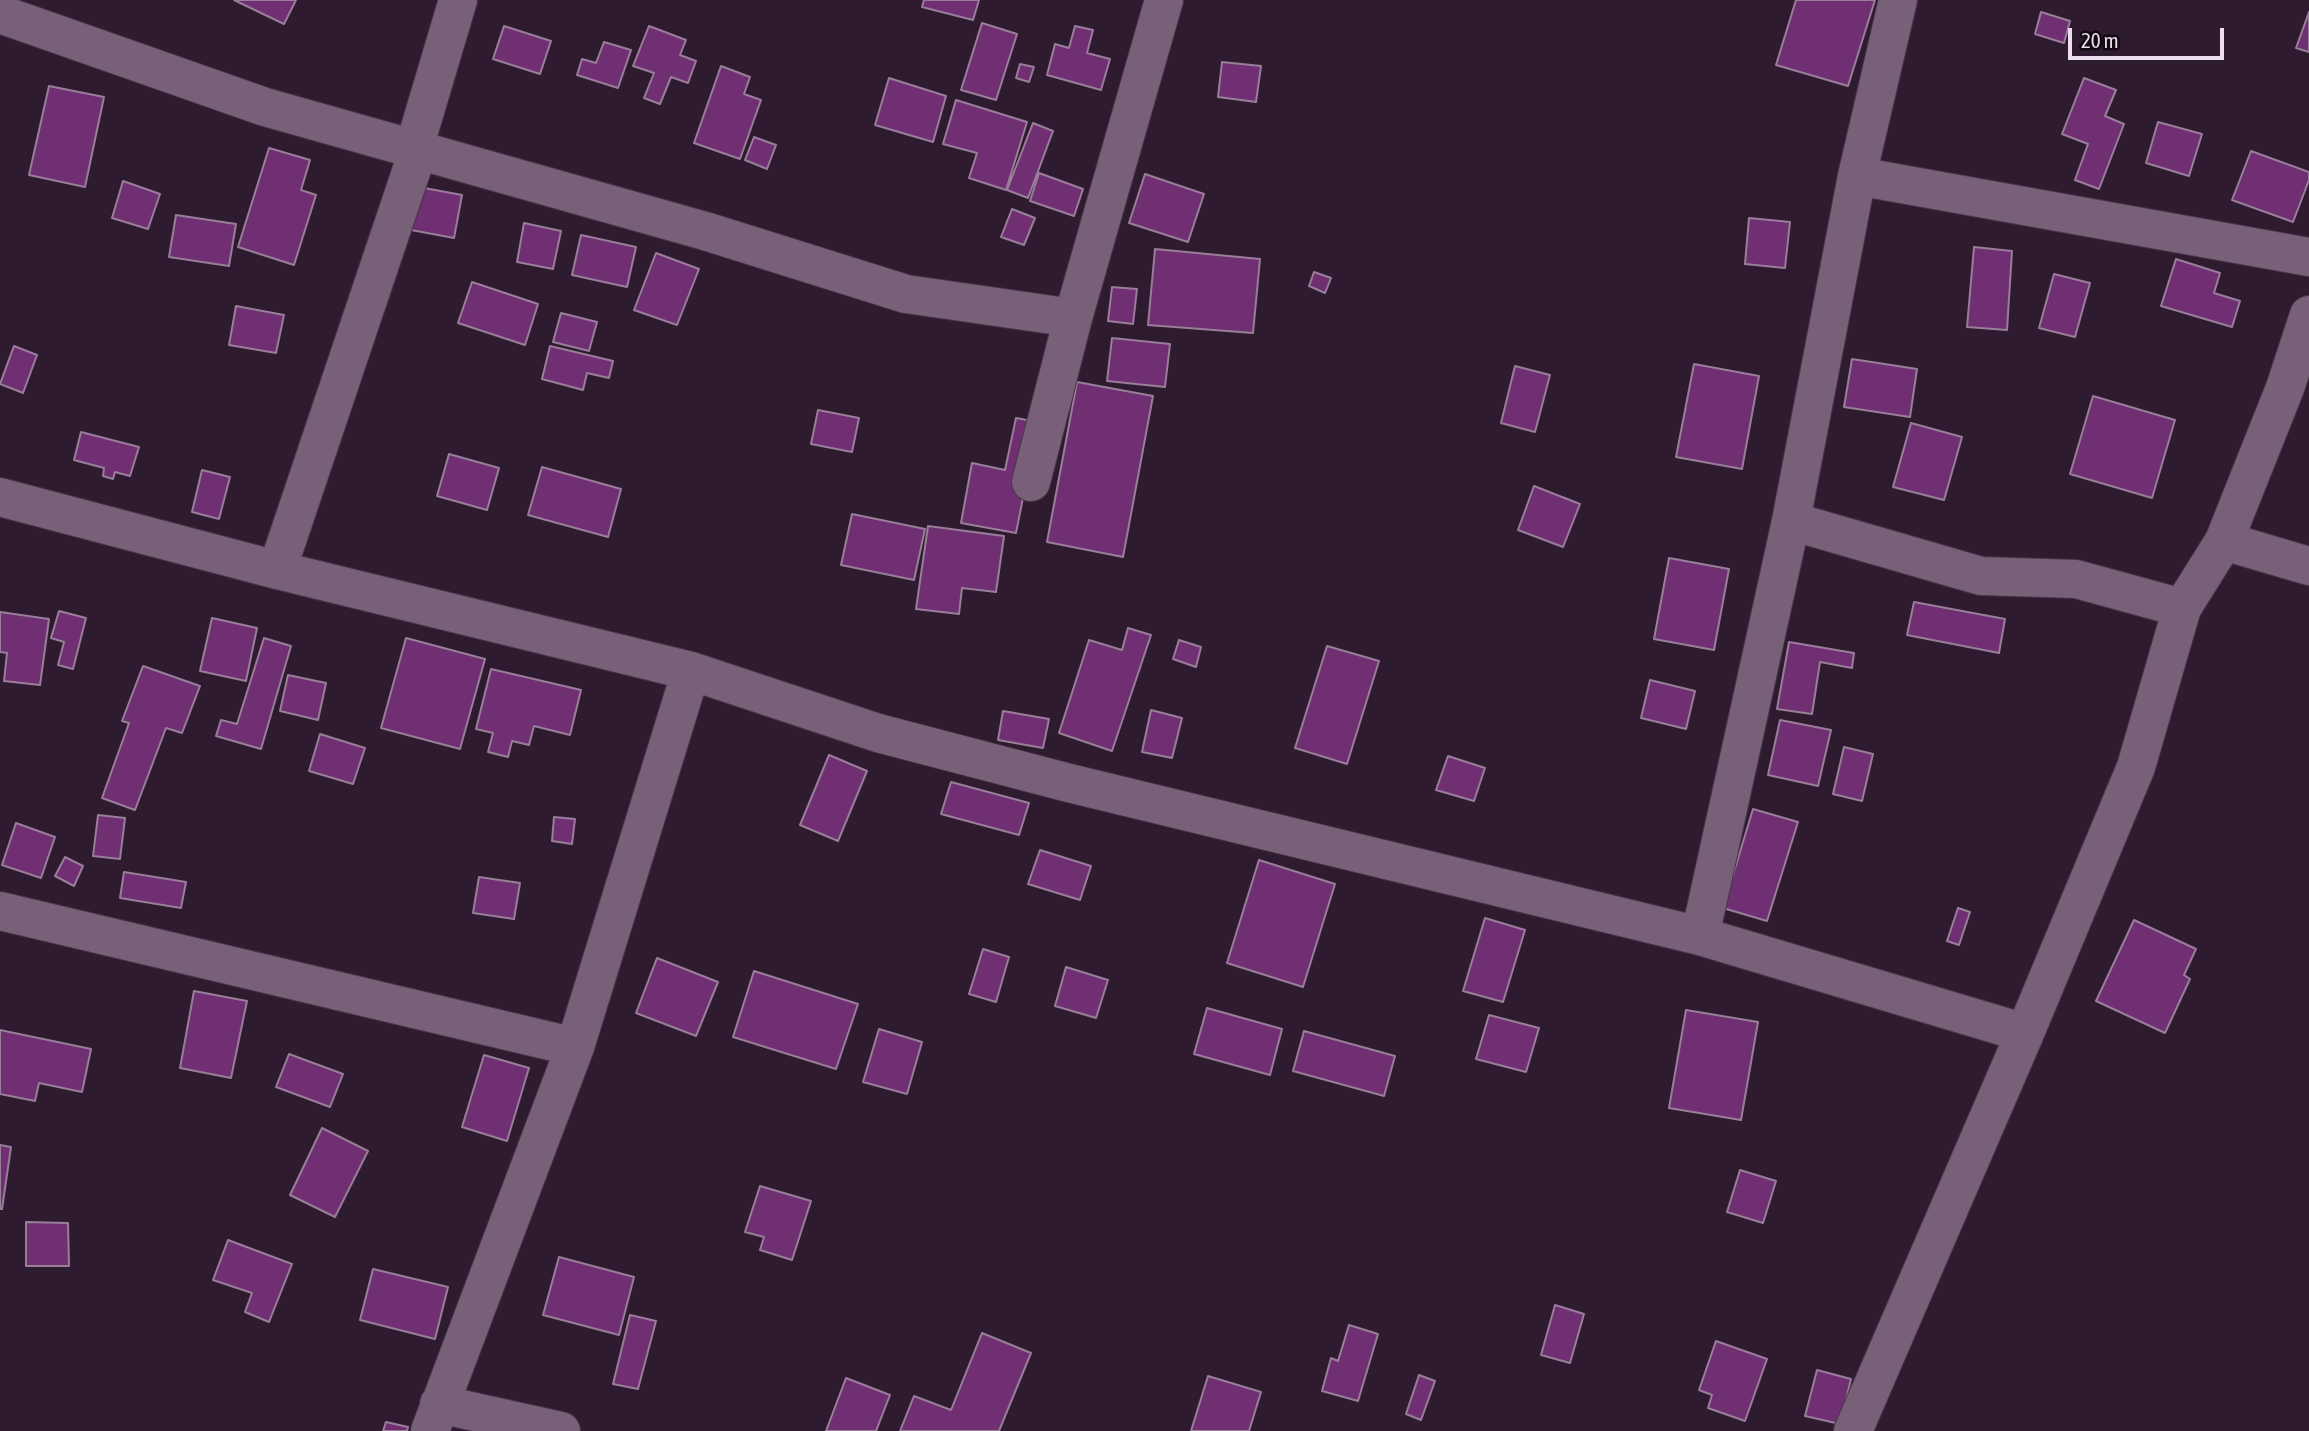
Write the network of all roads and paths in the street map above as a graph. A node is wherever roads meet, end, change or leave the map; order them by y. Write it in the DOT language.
graph roads {
  1 [pos="458,0"];
  2 [pos="1164,0"];
  3 [pos="1898,0"];
  4 [pos="0,14"];
  5 [pos="414,148"];
  6 [pos="1857,176"];
  7 [pos="2309,257"];
  8 [pos="2309,315"];
  9 [pos="1073,318"];
  10 [pos="1031,482"];
  11 [pos="0,497"];
  12 [pos="1791,521"];
  13 [pos="2224,541"];
  14 [pos="2309,566"];
  15 [pos="277,570"];
  16 [pos="2182,608"];
  17 [pos="691,671"];
  18 [pos="0,911"];
  19 [pos="1700,936"];
  20 [pos="2025,1033"];
  21 [pos="575,1046"];
  22 [pos="435,1417"];
  23 [pos="561,1431"];
  24 [pos="1853,1431"];
  1 -- 5 [label="street"];
  2 -- 9 [label="street"];
  3 -- 6 [label="street"];
  4 -- 5 [label="street"];
  5 -- 9 [label="street"];
  5 -- 15 [label="street"];
  6 -- 7 [label="street"];
  6 -- 12 [label="street"];
  8 -- 13 [label="street"];
  9 -- 10 [label="street"];
  11 -- 15 [label="street"];
  12 -- 16 [label="street"];
  12 -- 19 [label="street"];
  13 -- 14 [label="street"];
  13 -- 16 [label="street"];
  15 -- 17 [label="street"];
  16 -- 20 [label="street"];
  17 -- 19 [label="street"];
  17 -- 21 [label="street"];
  18 -- 21 [label="street"];
  19 -- 20 [label="street"];
  20 -- 24 [label="street"];
  21 -- 22 [label="street"];
  22 -- 23 [label="street"];
}
